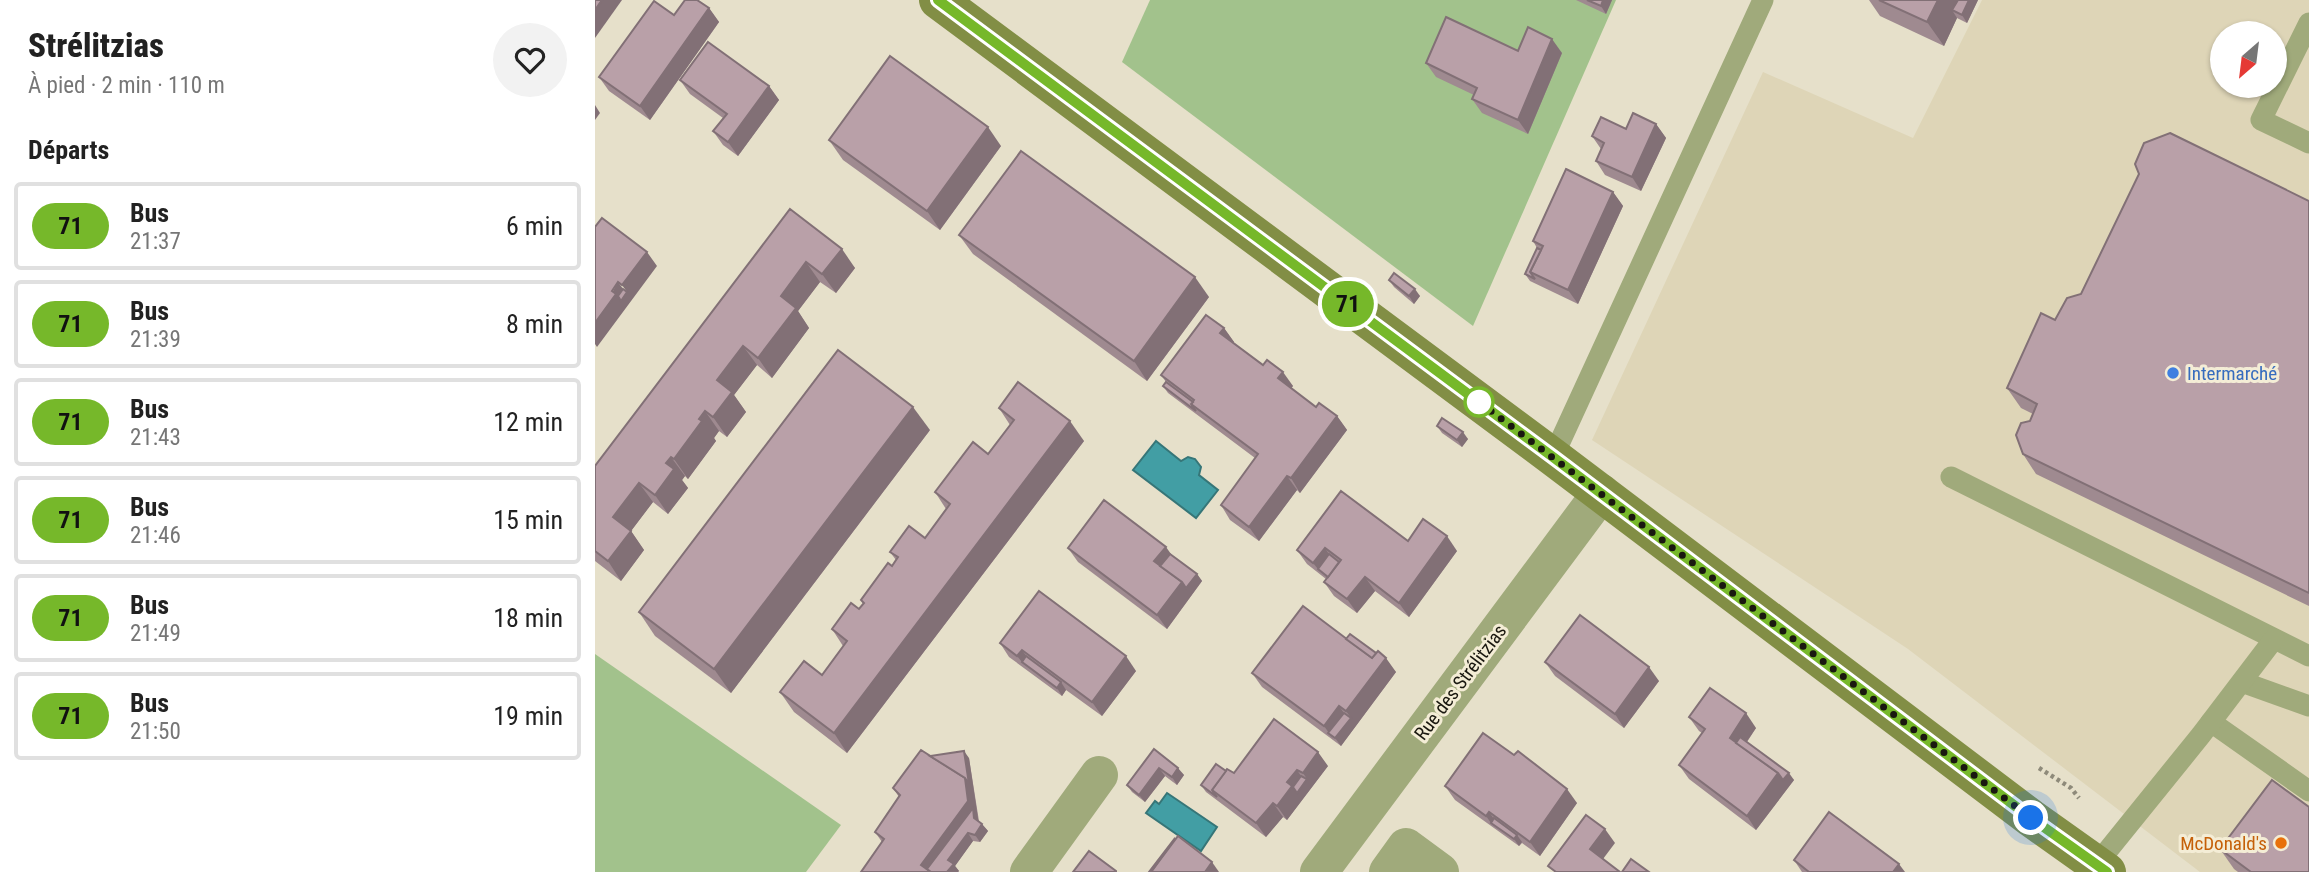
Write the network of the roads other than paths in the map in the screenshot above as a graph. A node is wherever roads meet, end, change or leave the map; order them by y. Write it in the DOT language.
graph roads {
  1 [pos="938,0"];
  2 [pos="1763,0"];
  3 [pos="2309,23"];
  4 [pos="2309,143"];
  5 [pos="1553,457"];
  6 [pos="1951,477"];
  7 [pos="1601,493"];
  8 [pos="2274,639"];
  9 [pos="2309,656"];
  10 [pos="2242,682"];
  11 [pos="2309,706"];
  12 [pos="2211,722"];
  13 [pos="1099,775"];
  14 [pos="2309,791"];
  15 [pos="2099,870"];
  16 [pos="1029,872"];
  17 [pos="1319,872"];
  18 [pos="1388,872"];
  19 [pos="1440,872"];
  1 -- 5 [label="main road"];
  2 -- 5 [label="lane"];
  3 -- 4 [label="lane"];
  5 -- 7 [label="main road"];
  6 -- 8 [label="lane"];
  7 -- 15 [label="main road"];
  7 -- 17 [label="street, Rue des Strélitzias"];
  8 -- 9 [label="lane"];
  8 -- 10 [label="lane"];
  10 -- 11 [label="lane"];
  10 -- 12 [label="lane"];
  12 -- 14 [label="lane"];
  12 -- 15 [label="lane"];
  13 -- 16 [label="street"];
  18 -- 19 [label="street"];
}
